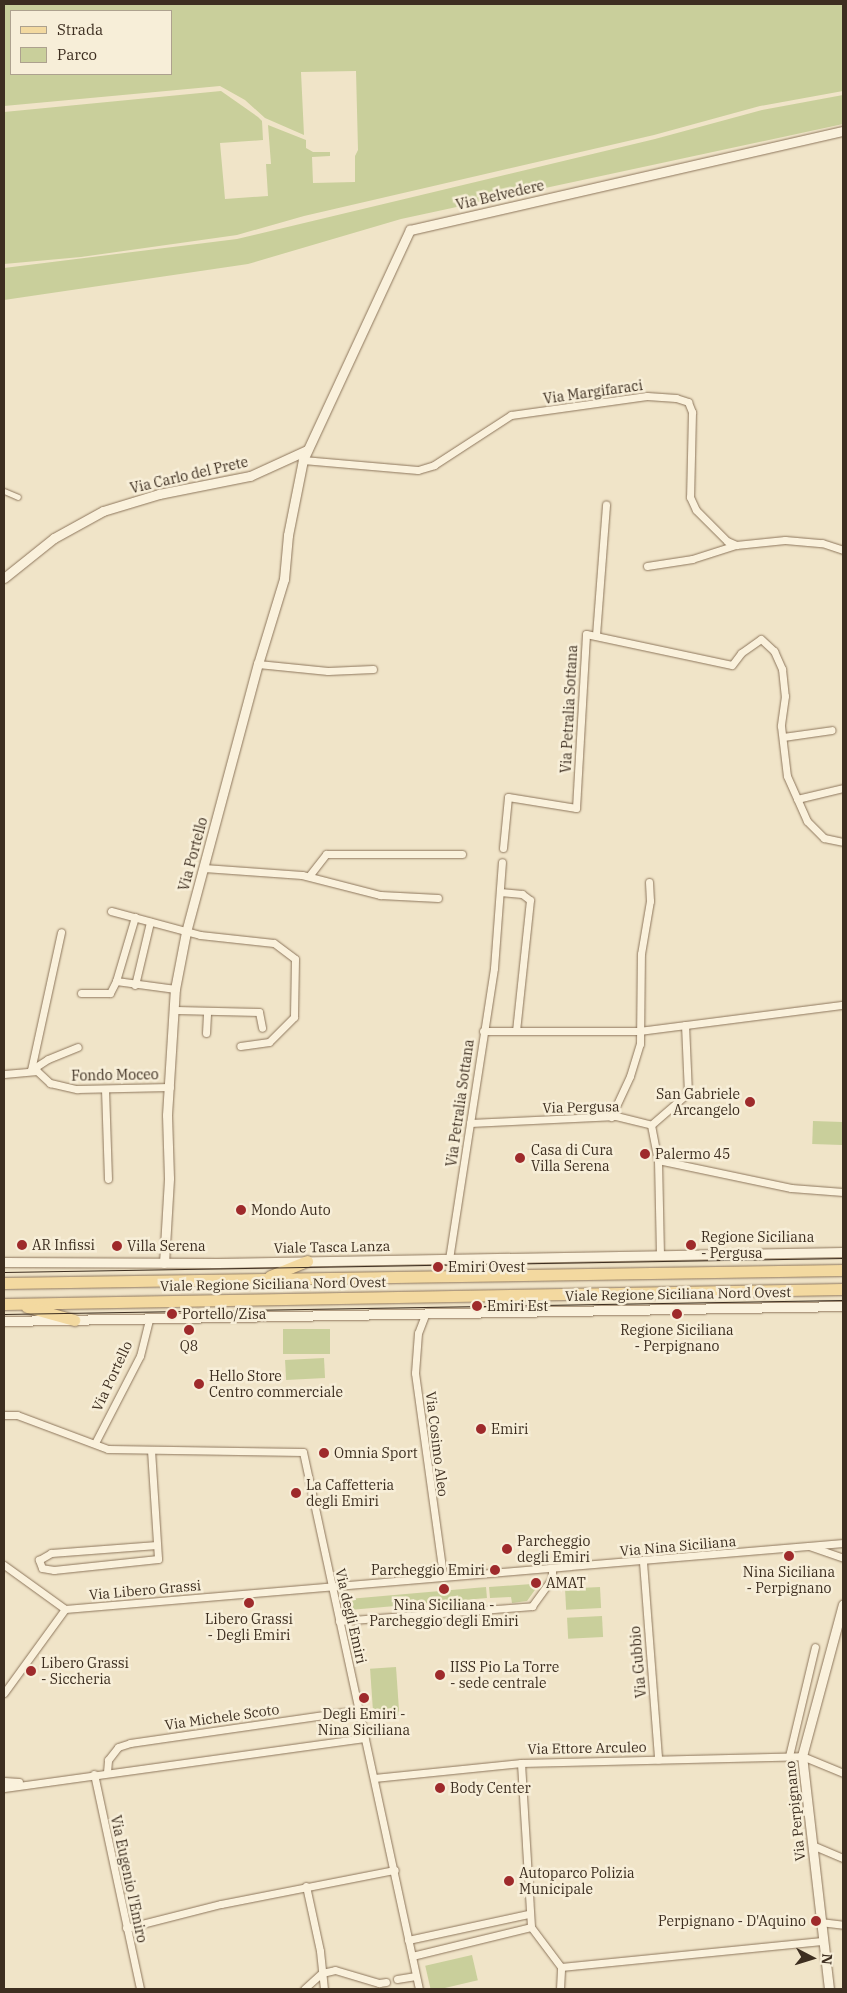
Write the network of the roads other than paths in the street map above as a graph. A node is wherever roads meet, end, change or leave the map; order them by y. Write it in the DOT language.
graph roads {
  1 [pos="843,131"];
  2 [pos="308,450"];
  3 [pos="303,460"];
  4 [pos="4,491"];
  5 [pos="18,497"];
  6 [pos="606,504"];
  7 [pos="736,545"];
  8 [pos="843,550"];
  9 [pos="647,566"];
  10 [pos="4,578"];
  11 [pos="596,635"];
  12 [pos="258,664"];
  13 [pos="372,669"];
  14 [pos="832,730"];
  15 [pos="782,737"];
  16 [pos="843,788"];
  17 [pos="797,799"];
  18 [pos="843,842"];
  19 [pos="503,848"];
  20 [pos="462,854"];
  21 [pos="502,862"];
  22 [pos="204,868"];
  23 [pos="309,876"];
  24 [pos="649,882"];
  25 [pos="500,892"];
  26 [pos="438,898"];
  27 [pos="111,911"];
  28 [pos="134,917"];
  29 [pos="150,922"];
  30 [pos="61,932"];
  31 [pos="186,932"];
  32 [pos="116,981"];
  33 [pos="135,985"];
  34 [pos="175,989"];
  35 [pos="81,992"];
  36 [pos="843,1005"];
  37 [pos="179,1011"];
  38 [pos="207,1013"];
  39 [pos="685,1025"];
  40 [pos="262,1028"];
  41 [pos="516,1030"];
  42 [pos="483,1031"];
  43 [pos="639,1031"];
  44 [pos="206,1033"];
  45 [pos="240,1046"];
  46 [pos="78,1047"];
  47 [pos="34,1071"];
  48 [pos="4,1074"];
  49 [pos="170,1087"];
  50 [pos="105,1089"];
  51 [pos="611,1117"];
  52 [pos="470,1123"];
  53 [pos="651,1125"];
  54 [pos="658,1160"];
  55 [pos="108,1179"];
  56 [pos="843,1192"];
  57 [pos="843,1252"];
  58 [pos="660,1254"];
  59 [pos="449,1259"];
  60 [pos="307,1261"];
  61 [pos="4,1262"];
  62 [pos="164,1262"];
  63 [pos="843,1270"];
  64 [pos="264,1279"];
  65 [pos="4,1283"];
  66 [pos="843,1289"];
  67 [pos="9,1304"];
  68 [pos="843,1306"];
  69 [pos="425,1315"];
  70 [pos="149,1319"];
  71 [pos="74,1320"];
  72 [pos="4,1321"];
  73 [pos="4,1415"];
  74 [pos="95,1443"];
  75 [pos="150,1450"];
  76 [pos="843,1543"];
  77 [pos="157,1544"];
  78 [pos="806,1545"];
  79 [pos="843,1558"];
  80 [pos="643,1562"];
  81 [pos="4,1565"];
  82 [pos="552,1569"];
  83 [pos="443,1576"];
  84 [pos="331,1586"];
  85 [pos="843,1608"];
  86 [pos="65,1609"];
  87 [pos="339,1621"];
  88 [pos="815,1647"];
  89 [pos="4,1694"];
  90 [pos="359,1710"];
  91 [pos="365,1738"];
  92 [pos="789,1756"];
  93 [pos="802,1756"];
  94 [pos="658,1759"];
  95 [pos="520,1763"];
  96 [pos="107,1772"];
  97 [pos="843,1773"];
  98 [pos="94,1774"];
  99 [pos="374,1778"];
  100 [pos="4,1781"];
  101 [pos="25,1783"];
  102 [pos="4,1788"];
  103 [pos="812,1845"];
  104 [pos="843,1858"];
  105 [pos="395,1870"];
  106 [pos="306,1886"];
  107 [pos="528,1914"];
  108 [pos="820,1922"];
  109 [pos="843,1925"];
  110 [pos="531,1927"];
  111 [pos="126,1928"];
  112 [pos="408,1940"];
  113 [pos="822,1941"];
  114 [pos="412,1956"];
  115 [pos="561,1967"];
  116 [pos="322,1972"];
  117 [pos="416,1976"];
  118 [pos="397,1979"];
  119 [pos="386,1982"];
  120 [pos="140,1989"];
  121 [pos="304,1989"];
  122 [pos="324,1989"];
  123 [pos="419,1989"];
  124 [pos="560,1989"];
  125 [pos="829,1989"];
  1 -- 2 [label="street, Via Belvedere"];
  2 -- 3 [label="street, Via Belvedere"];
  2 -- 10 [label="street, Via Carlo del Prete"];
  3 -- 7 [label="street, Via Margifaraci"];
  3 -- 12 [label="street, Via Portello"];
  4 -- 5 [label="street"];
  6 -- 11 [label="street, Via Petralia Sottana"];
  7 -- 8 [label="street"];
  7 -- 9 [label="street"];
  11 -- 15 [label="street"];
  11 -- 19 [label="street, Via Petralia Sottana"];
  12 -- 13 [label="street"];
  12 -- 22 [label="street, Via Portello"];
  14 -- 15 [label="street"];
  15 -- 17 [label="street"];
  16 -- 17 [label="street"];
  17 -- 18 [label="street"];
  20 -- 23 [label="street"];
  21 -- 25 [label="street, Via Petralia Sottana"];
  22 -- 23 [label="street"];
  22 -- 31 [label="street, Via Portello"];
  23 -- 26 [label="street"];
  24 -- 43 [label="street"];
  25 -- 41 [label="street"];
  25 -- 42 [label="street, Via Petralia Sottana"];
  27 -- 28 [label="street"];
  28 -- 29 [label="street"];
  28 -- 32 [label="street"];
  29 -- 31 [label="street"];
  29 -- 33 [label="street"];
  30 -- 47 [label="street"];
  31 -- 34 [label="street, Via Portello"];
  31 -- 45 [label="street"];
  32 -- 33 [label="street"];
  32 -- 35 [label="street"];
  33 -- 34 [label="street"];
  34 -- 37 [label="street, Via Portello"];
  36 -- 39 [label="street"];
  37 -- 38 [label="street"];
  37 -- 49 [label="street, Via Portello"];
  38 -- 40 [label="street"];
  38 -- 44 [label="street"];
  39 -- 43 [label="street"];
  39 -- 53 [label="street"];
  41 -- 42 [label="street"];
  41 -- 43 [label="street"];
  42 -- 52 [label="street, Via Petralia Sottana"];
  43 -- 51 [label="street"];
  46 -- 47 [label="street"];
  47 -- 48 [label="street"];
  47 -- 50 [label="street, Fondo Moceo"];
  49 -- 50 [label="street, Fondo Moceo"];
  49 -- 62 [label="street, Via Portello"];
  50 -- 55 [label="street"];
  51 -- 52 [label="street, Via Pergusa"];
  51 -- 53 [label="street, Via Pergusa"];
  52 -- 59 [label="street, Via Petralia Sottana"];
  53 -- 54 [label="street"];
  54 -- 56 [label="street"];
  54 -- 58 [label="street"];
  57 -- 58 [label="street"];
  58 -- 59 [label="street, Viale Tasca Lanza"];
  59 -- 60 [label="street, Viale Tasca Lanza"];
  60 -- 62 [label="street, Viale Tasca Lanza"];
  60 -- 64 [label="main road"];
  61 -- 62 [label="street, Viale Tasca Lanza"];
  63 -- 64 [label="main road, Viale Regione Siciliana Nord Ovest"];
  64 -- 65 [label="main road, Viale Regione Siciliana Nord Ovest"];
  66 -- 67 [label="main road, Viale Regione Siciliana Nord Ovest"];
  67 -- 71 [label="main road"];
  68 -- 69 [label="street, Viale Regione Siciliana Nord Ovest"];
  69 -- 70 [label="street, Viale Regione Siciliana Nord Ovest"];
  69 -- 83 [label="street, Via Cosimo Aleo"];
  70 -- 71 [label="street, Viale Regione Siciliana Nord Ovest"];
  70 -- 74 [label="street, Via Portello"];
  71 -- 72 [label="street, Viale Regione Siciliana Nord Ovest"];
  73 -- 74 [label="street, Via degli Emiri"];
  74 -- 75 [label="street, Via degli Emiri"];
  75 -- 77 [label="street"];
  75 -- 84 [label="street, Via degli Emiri"];
  76 -- 78 [label="street, Via Nina Siciliana"];
  77 -- 77 [label="street"];
  78 -- 79 [label="street, Via Nina Siciliana"];
  78 -- 80 [label="street, Via Nina Siciliana"];
  80 -- 82 [label="street, Via Nina Siciliana"];
  80 -- 94 [label="street, Via Gubbio"];
  81 -- 86 [label="street"];
  82 -- 83 [label="street, Via Nina Siciliana"];
  82 -- 87 [label="street"];
  83 -- 84 [label="street, Via Nina Siciliana"];
  84 -- 86 [label="street, Via Libero Grassi"];
  84 -- 87 [label="street, Via degli Emiri"];
  85 -- 93 [label="street, Via Perpignano"];
  86 -- 89 [label="street"];
  87 -- 90 [label="street, Via degli Emiri"];
  88 -- 92 [label="street"];
  90 -- 91 [label="street, Via degli Emiri"];
  90 -- 96 [label="street, Via Michele Scoto"];
  91 -- 96 [label="street"];
  91 -- 99 [label="street, Via degli Emiri"];
  92 -- 93 [label="street, Via Ettore Arculeo"];
  92 -- 94 [label="street, Via Ettore Arculeo"];
  93 -- 97 [label="street"];
  93 -- 103 [label="street, Via Perpignano"];
  94 -- 95 [label="street, Via Ettore Arculeo"];
  95 -- 99 [label="street, Via Ettore Arculeo"];
  95 -- 107 [label="street"];
  96 -- 98 [label="street"];
  98 -- 101 [label="street"];
  98 -- 111 [label="street, Via Eugenio l'Emiro"];
  99 -- 105 [label="street, Via degli Emiri"];
  100 -- 101 [label="street"];
  101 -- 102 [label="street"];
  103 -- 104 [label="street"];
  103 -- 108 [label="street, Via Perpignano"];
  105 -- 106 [label="street"];
  105 -- 112 [label="street, Via degli Emiri"];
  106 -- 111 [label="street"];
  106 -- 116 [label="street"];
  107 -- 110 [label="street"];
  107 -- 112 [label="street"];
  108 -- 109 [label="street"];
  108 -- 113 [label="street, Via Perpignano"];
  110 -- 114 [label="street"];
  110 -- 115 [label="street"];
  111 -- 120 [label="street, Via Eugenio l'Emiro"];
  112 -- 114 [label="street, Via degli Emiri"];
  113 -- 115 [label="street"];
  113 -- 125 [label="street, Via Perpignano"];
  114 -- 117 [label="street, Via degli Emiri"];
  115 -- 124 [label="street"];
  116 -- 119 [label="street"];
  116 -- 121 [label="street"];
  116 -- 122 [label="street"];
  117 -- 118 [label="street"];
  117 -- 123 [label="street, Via degli Emiri"];
}
